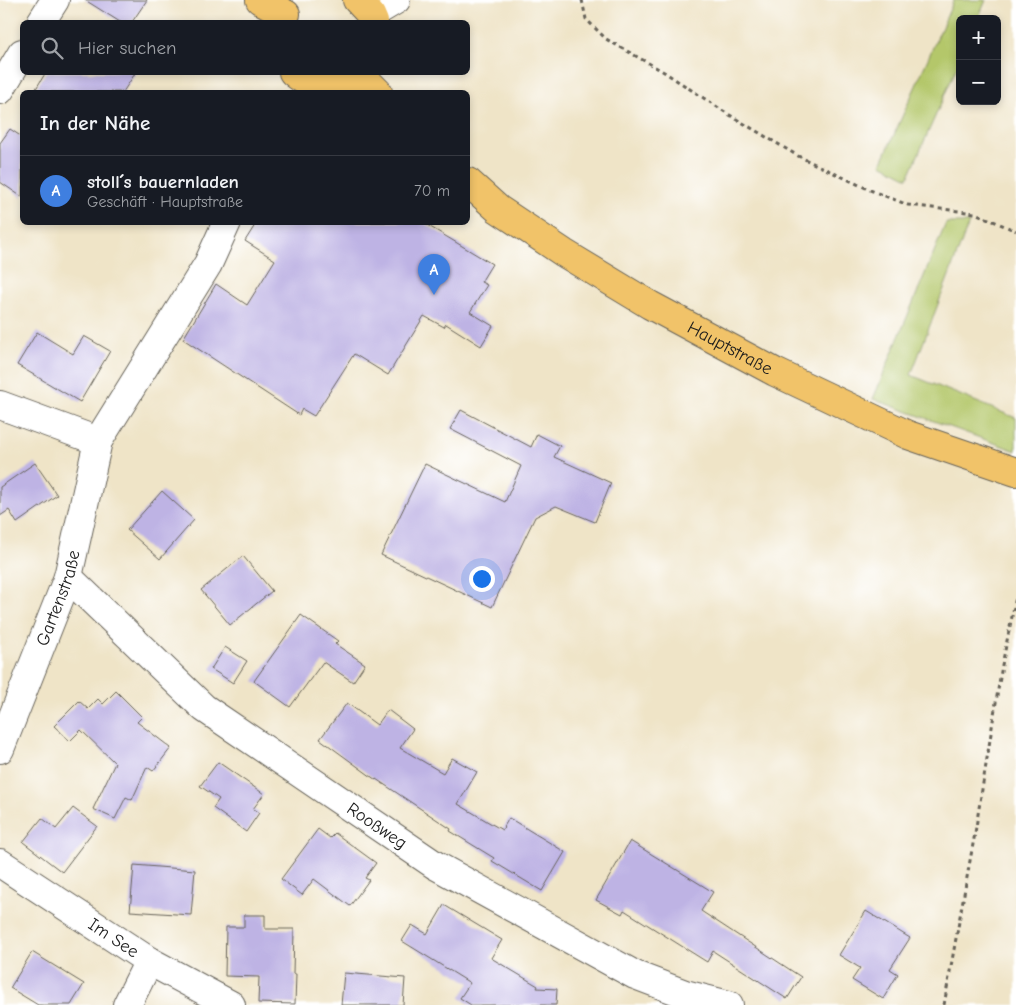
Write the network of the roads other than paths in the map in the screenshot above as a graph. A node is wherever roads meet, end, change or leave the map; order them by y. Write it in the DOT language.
graph roads {
  1 [pos="55,0"];
  2 [pos="260,0"];
  3 [pos="396,0"];
  4 [pos="289,12"];
  5 [pos="367,12"];
  6 [pos="43,20"];
  7 [pos="20,56"];
  8 [pos="368,80"];
  9 [pos="296,82"];
  10 [pos="0,90"];
  11 [pos="470,184"];
  12 [pos="226,225"];
  13 [pos="0,405"];
  14 [pos="98,441"];
  15 [pos="1016,472"];
  16 [pos="68,577"];
  17 [pos="0,749"];
  18 [pos="0,863"];
  19 [pos="149,961"];
  20 [pos="127,1005"];
  21 [pos="231,1005"];
  22 [pos="729,1005"];
  1 -- 6 [label="street"];
  2 -- 4 [label="main road"];
  3 -- 5 [label="street"];
  7 -- 10 [label="street"];
  8 -- 9 [label="main road"];
  11 -- 15 [label="main road, Hauptstraße"];
  12 -- 14 [label="street, Gartenstraße"];
  13 -- 14 [label="street"];
  14 -- 16 [label="street, Gartenstraße"];
  16 -- 17 [label="street, Gartenstraße"];
  16 -- 22 [label="street, Rooßweg"];
  18 -- 19 [label="street, Im See"];
  19 -- 20 [label="street"];
  19 -- 21 [label="street, Im See"];
}
